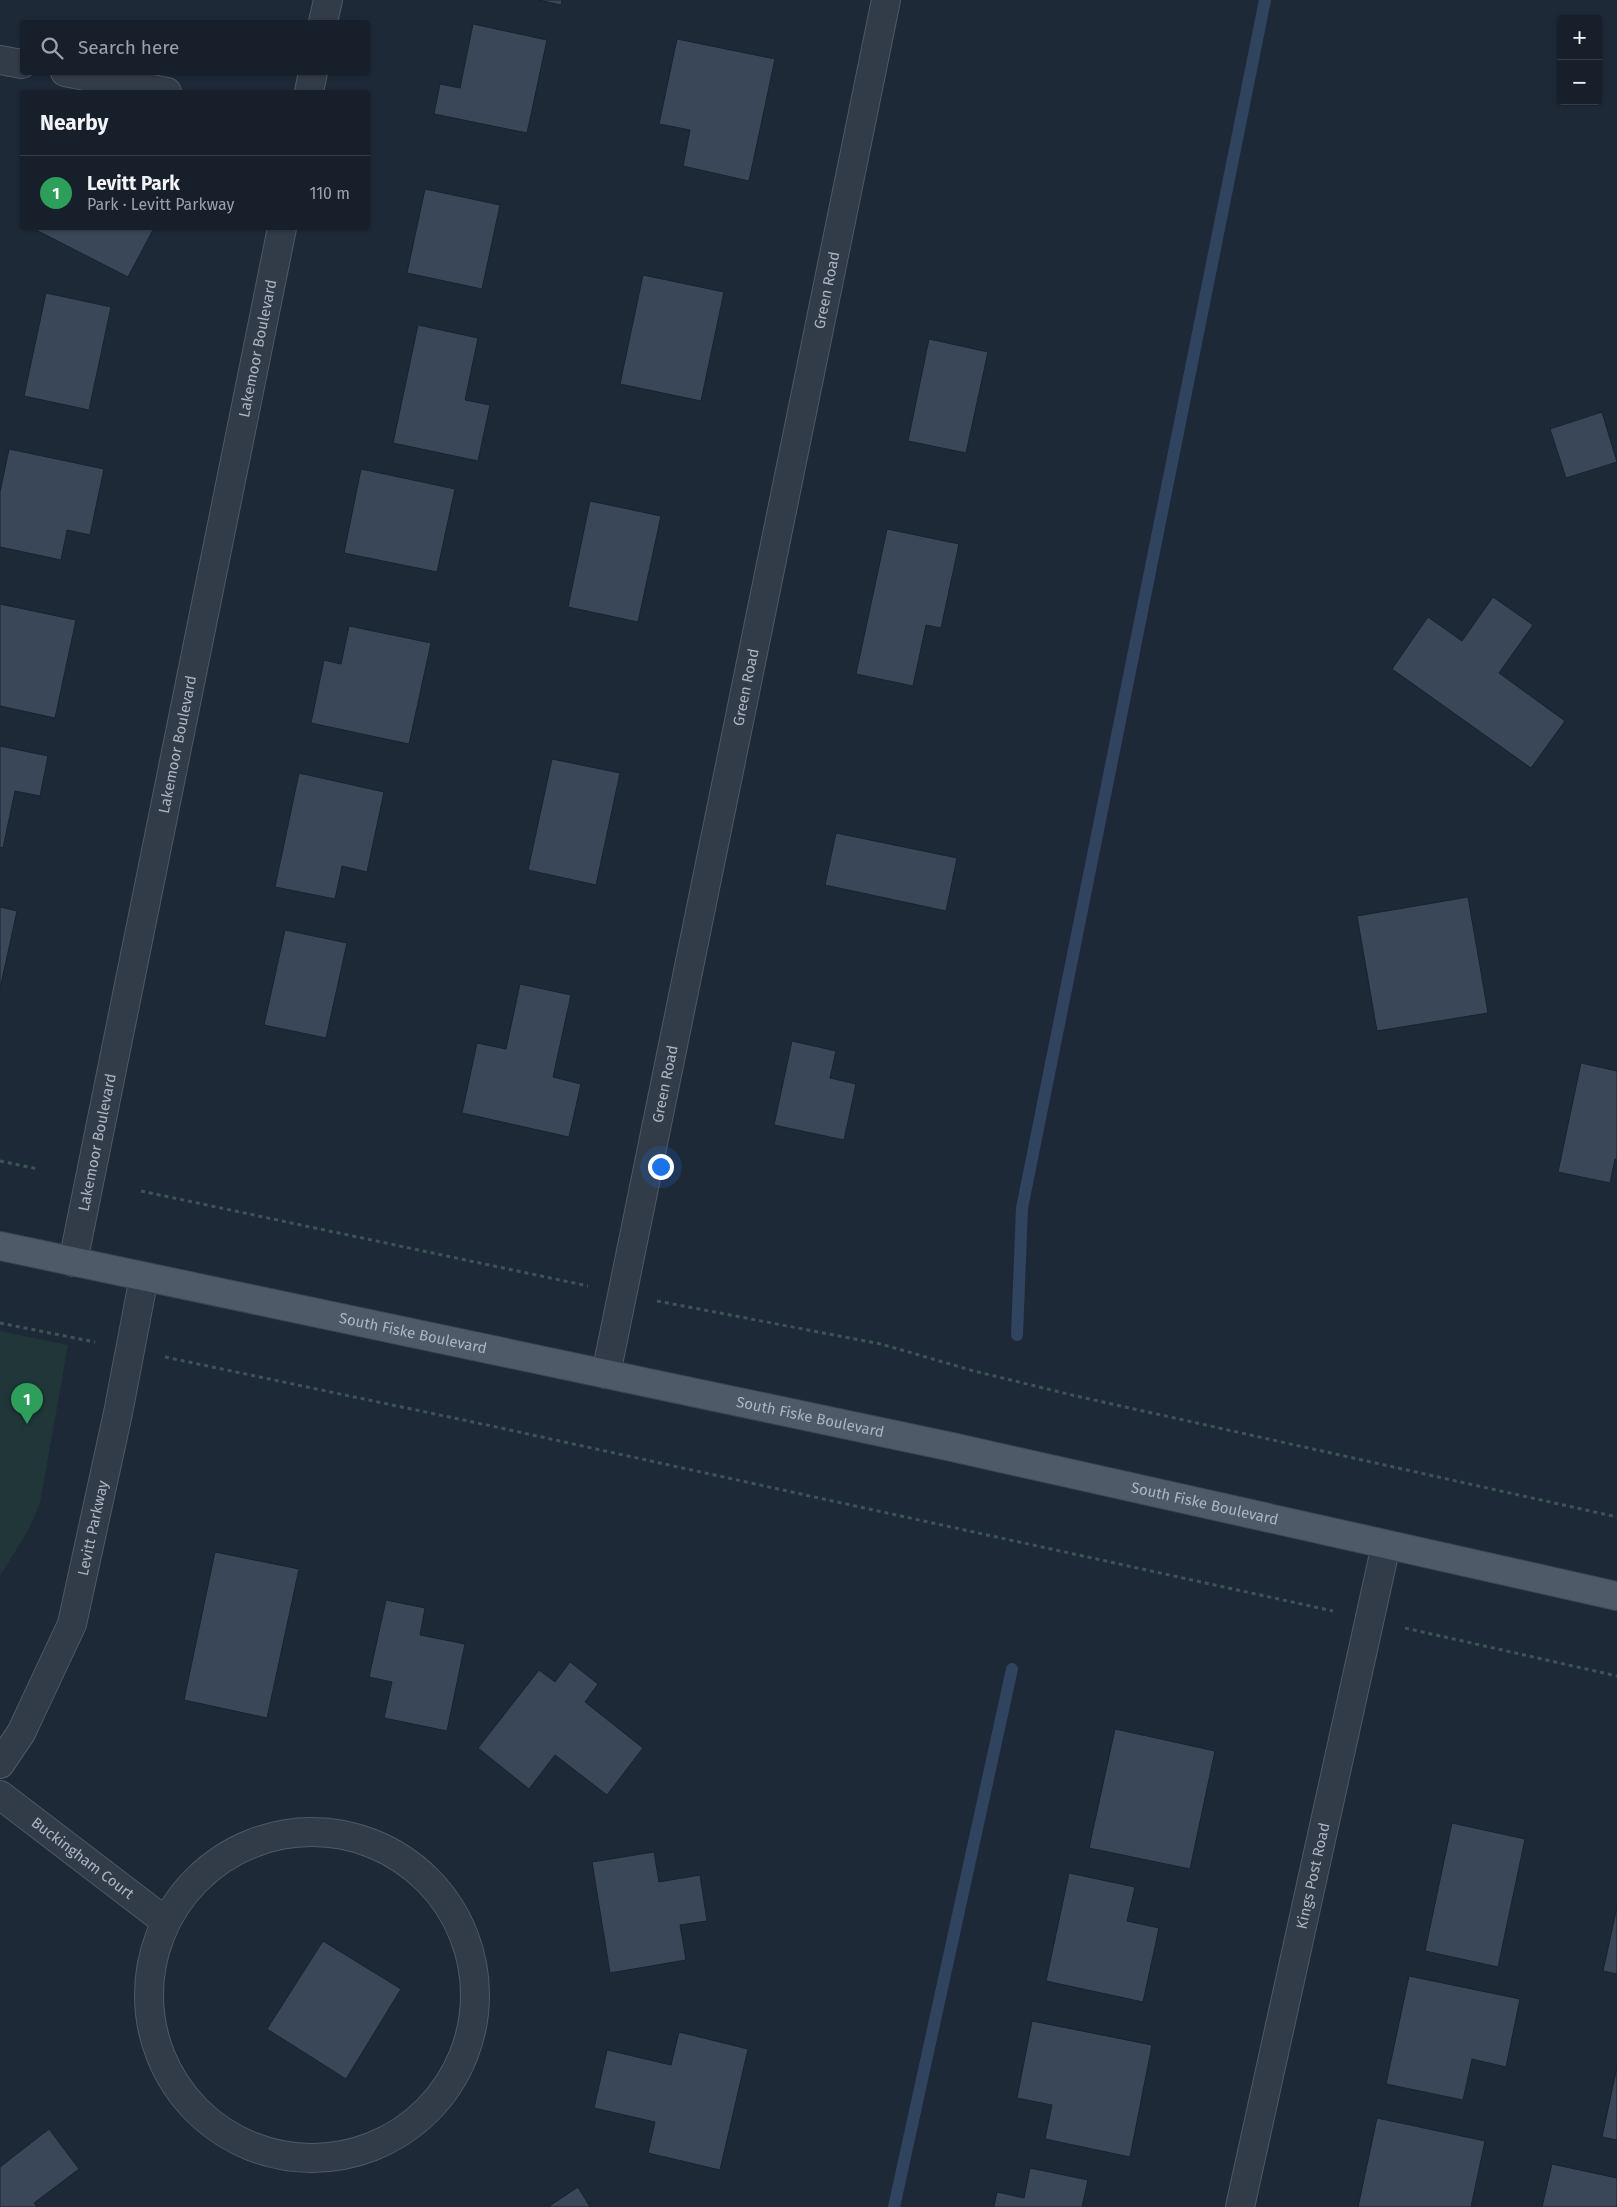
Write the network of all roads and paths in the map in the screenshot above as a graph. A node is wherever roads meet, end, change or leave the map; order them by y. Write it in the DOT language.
graph roads {
  1 [pos="328,0"];
  2 [pos="886,0"];
  3 [pos="323,20"];
  4 [pos="0,60"];
  5 [pos="20,64"];
  6 [pos="80,75"];
  7 [pos="312,75"];
  8 [pos="157,90"];
  9 [pos="309,90"];
  10 [pos="282,230"];
  11 [pos="0,1161"];
  12 [pos="38,1169"];
  13 [pos="141,1191"];
  14 [pos="0,1246"];
  15 [pos="73,1262"];
  16 [pos="144,1277"];
  17 [pos="622,1293"];
  18 [pos="0,1322"];
  19 [pos="130,1350"];
  20 [pos="606,1374"];
  21 [pos="1617,1517"];
  22 [pos="1386,1545"];
  23 [pos="1617,1596"];
  24 [pos="1370,1618"];
  25 [pos="1617,1676"];
  26 [pos="0,1764"];
  27 [pos="0,1795"];
  28 [pos="165,1921"];
  29 [pos="1240,2207"];
  1 -- 3 [label="street"];
  2 -- 17 [label="street, Green Road"];
  4 -- 5 [label="street"];
  6 -- 8 [label="street"];
  7 -- 9 [label="street"];
  10 -- 15 [label="street, Lakemoor Boulevard"];
  11 -- 12 [label="path"];
  13 -- 17 [label="path"];
  14 -- 15 [label="main road, South Fiske Boulevard"];
  15 -- 16 [label="main road, South Fiske Boulevard"];
  16 -- 19 [label="street, Levitt Parkway"];
  16 -- 20 [label="main road, South Fiske Boulevard"];
  17 -- 20 [label="street, Green Road"];
  17 -- 21 [label="path"];
  18 -- 19 [label="path"];
  19 -- 24 [label="path"];
  19 -- 26 [label="street, Levitt Parkway"];
  20 -- 22 [label="main road, South Fiske Boulevard"];
  22 -- 23 [label="main road, South Fiske Boulevard"];
  22 -- 24 [label="street, Kings Post Road"];
  24 -- 25 [label="path"];
  24 -- 29 [label="street, Kings Post Road"];
  27 -- 28 [label="street, Buckingham Court"];
  28 -- 28 [label="street"];
}
